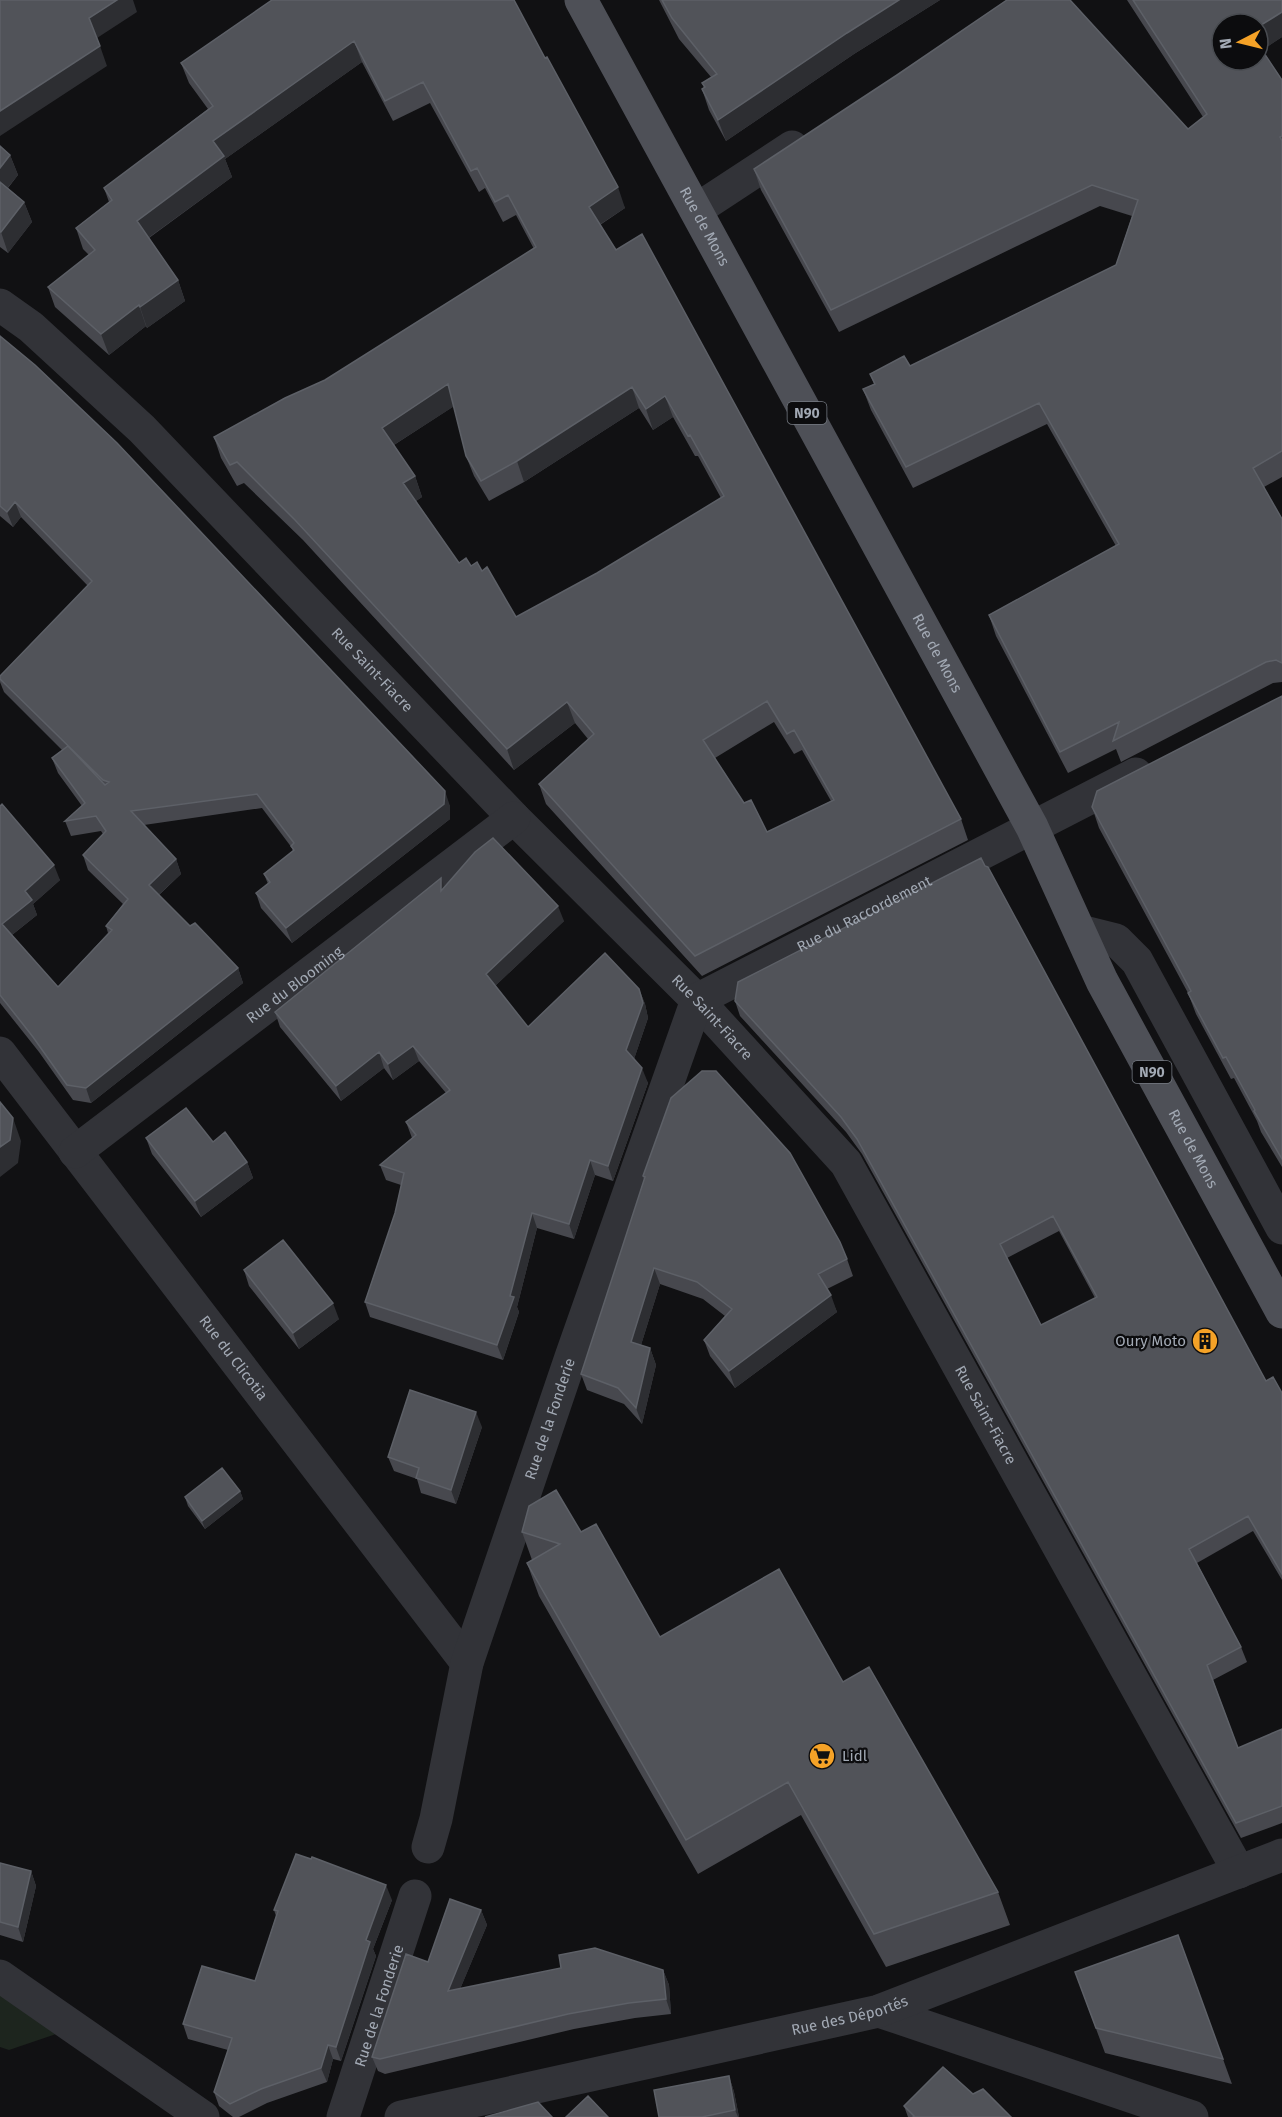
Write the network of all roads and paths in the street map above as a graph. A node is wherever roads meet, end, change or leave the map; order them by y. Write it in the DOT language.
graph roads {
  1 [pos="581,0"];
  2 [pos="816,132"];
  3 [pos="696,210"];
  4 [pos="0,305"];
  5 [pos="1159,763"];
  6 [pos="514,818"];
  7 [pos="1032,827"];
  8 [pos="1080,931"];
  9 [pos="697,1000"];
  10 [pos="0,1053"];
  11 [pos="75,1152"];
  12 [pos="1280,1221"];
  13 [pos="1241,1237"];
  14 [pos="1282,1312"];
  15 [pos="467,1663"];
  16 [pos="428,1847"];
  17 [pos="1282,1855"];
  18 [pos="1239,1872"];
  19 [pos="415,1896"];
  20 [pos="0,1976"];
  21 [pos="879,2011"];
  22 [pos="203,2117"];
  23 [pos="343,2117"];
  24 [pos="401,2117"];
  25 [pos="1192,2117"];
  1 -- 3 [label="main road, Rue de Mons / N90"];
  2 -- 3 [label="street"];
  3 -- 7 [label="main road, Rue de Mons / N90"];
  4 -- 6 [label="street, Rue Saint-Fiacre"];
  5 -- 7 [label="street, Rue du Raccordement"];
  6 -- 9 [label="street, Rue Saint-Fiacre"];
  6 -- 11 [label="street, Rue du Blooming"];
  7 -- 8 [label="main road, Rue de Mons / N90"];
  7 -- 9 [label="street, Rue du Raccordement"];
  8 -- 12 [label="street"];
  8 -- 13 [label="main road, Rue de Mons / N90"];
  9 -- 15 [label="street, Rue de la Fonderie"];
  9 -- 18 [label="street, Rue Saint-Fiacre"];
  10 -- 11 [label="street, Rue du Clicotia"];
  11 -- 15 [label="street, Rue du Clicotia"];
  12 -- 13 [label="street"];
  13 -- 14 [label="main road, Rue de Mons / N90"];
  15 -- 16 [label="street, Rue de la Fonderie"];
  17 -- 18 [label="street, Rue des Déportés"];
  18 -- 21 [label="street, Rue des Déportés"];
  19 -- 23 [label="street, Rue de la Fonderie"];
  20 -- 22 [label="street"];
  21 -- 24 [label="street, Rue des Déportés"];
  21 -- 25 [label="street"];
}
